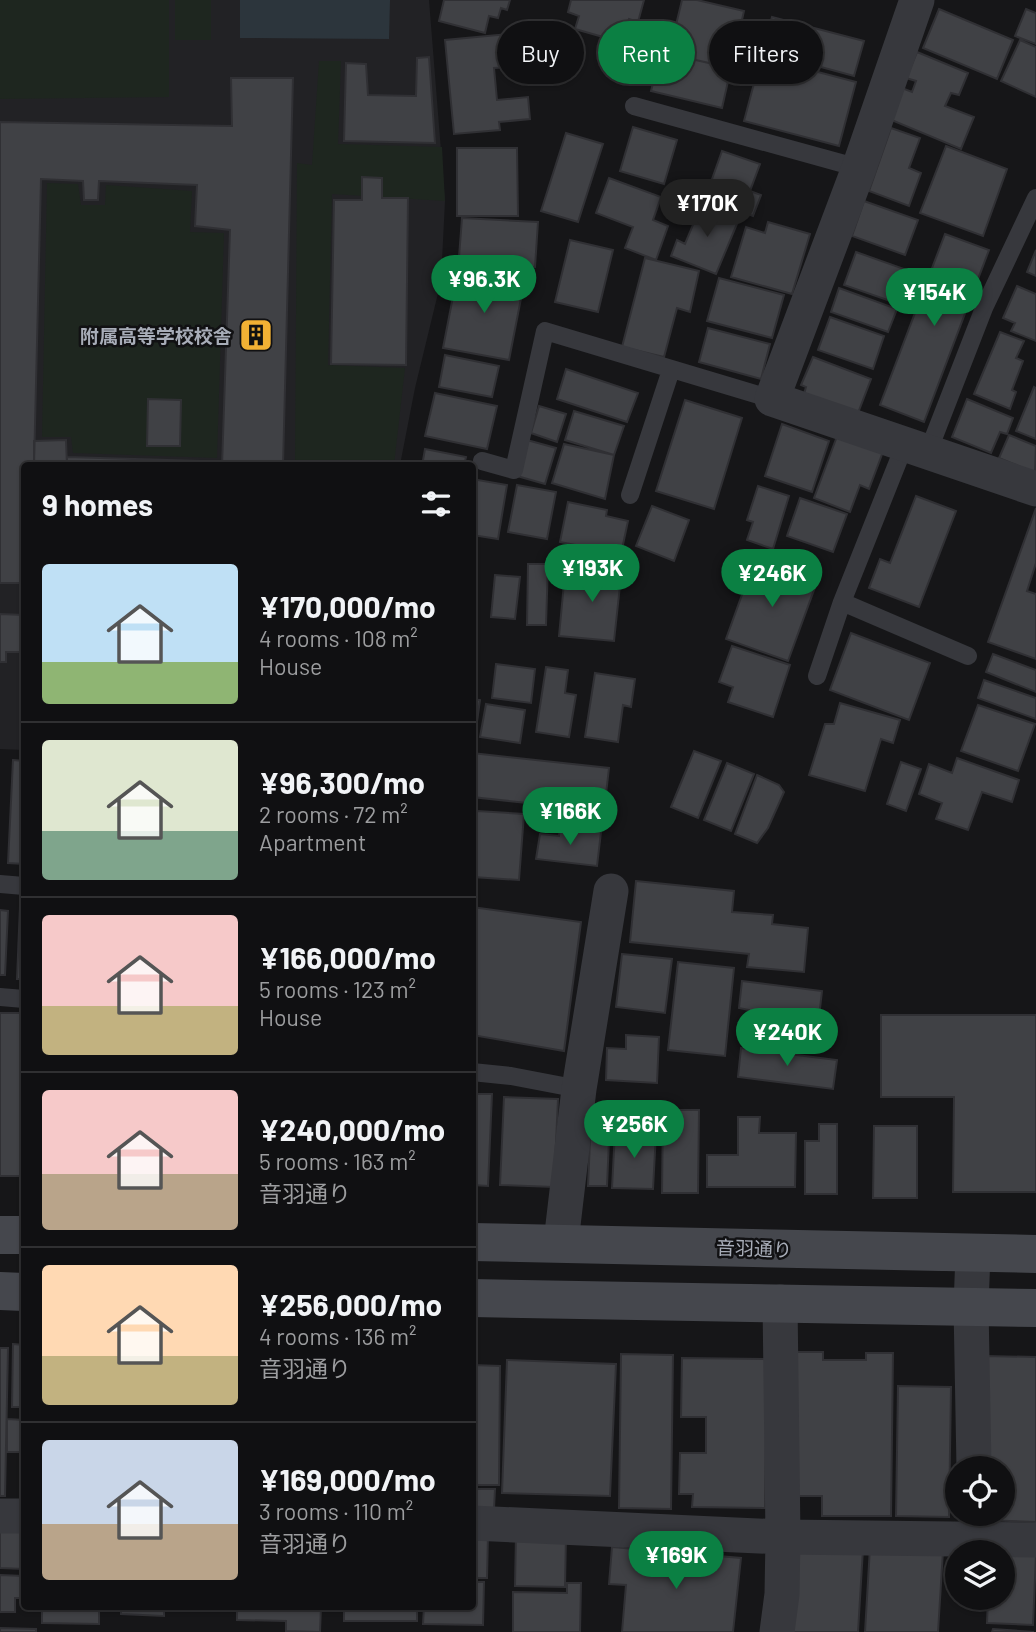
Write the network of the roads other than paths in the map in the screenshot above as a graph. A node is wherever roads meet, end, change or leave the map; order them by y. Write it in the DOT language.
graph roads {
  1 [pos="917,0"];
  2 [pos="634,106"];
  3 [pos="859,168"];
  4 [pos="1036,198"];
  5 [pos="671,370"];
  6 [pos="772,398"];
  7 [pos="916,448"];
  8 [pos="482,461"];
  9 [pos="1036,489"];
  10 [pos="630,495"];
  11 [pos="842,602"];
  12 [pos="968,656"];
  13 [pos="817,676"];
  14 [pos="0,884"];
  15 [pos="21,886"];
  16 [pos="611,891"];
  17 [pos="0,998"];
  18 [pos="21,999"];
  19 [pos="476,1072"];
  20 [pos="579,1088"];
  21 [pos="0,1235"];
  22 [pos="21,1235"];
  23 [pos="476,1242"];
  24 [pos="561,1242"];
  25 [pos="973,1254"];
  26 [pos="1036,1254"];
  27 [pos="0,1292"];
  28 [pos="21,1292"];
  29 [pos="476,1298"];
  30 [pos="780,1302"];
  31 [pos="971,1306"];
  32 [pos="1036,1308"];
  33 [pos="974,1456"];
  34 [pos="0,1516"];
  35 [pos="21,1516"];
  36 [pos="476,1523"];
  37 [pos="975,1527"];
  38 [pos="783,1537"];
  39 [pos="1036,1540"];
  40 [pos="777,1632"];
  1 -- 3 [label="street"];
  2 -- 3 [label="lane"];
  3 -- 6 [label="street"];
  4 -- 7 [label="lane"];
  5 -- 6 [label="lane"];
  5 -- 8 [label="lane"];
  5 -- 10 [label="lane"];
  6 -- 7 [label="street"];
  7 -- 9 [label="street"];
  7 -- 11 [label="lane"];
  11 -- 12 [label="lane"];
  11 -- 13 [label="lane"];
  14 -- 15 [label="lane"];
  16 -- 20 [label="street"];
  17 -- 18 [label="lane"];
  19 -- 20 [label="lane"];
  20 -- 24 [label="street"];
  21 -- 22 [label="main road"];
  23 -- 24 [label="main road, 音羽通り"];
  24 -- 25 [label="main road, 音羽通り"];
  25 -- 26 [label="main road, 音羽通り"];
  25 -- 31 [label="street"];
  27 -- 28 [label="main road"];
  29 -- 30 [label="main road"];
  30 -- 31 [label="main road"];
  30 -- 38 [label="street"];
  31 -- 32 [label="main road"];
  31 -- 33 [label="street"];
  34 -- 35 [label="street"];
  36 -- 38 [label="street"];
  37 -- 38 [label="street"];
  37 -- 39 [label="street"];
  38 -- 40 [label="street"];
}
